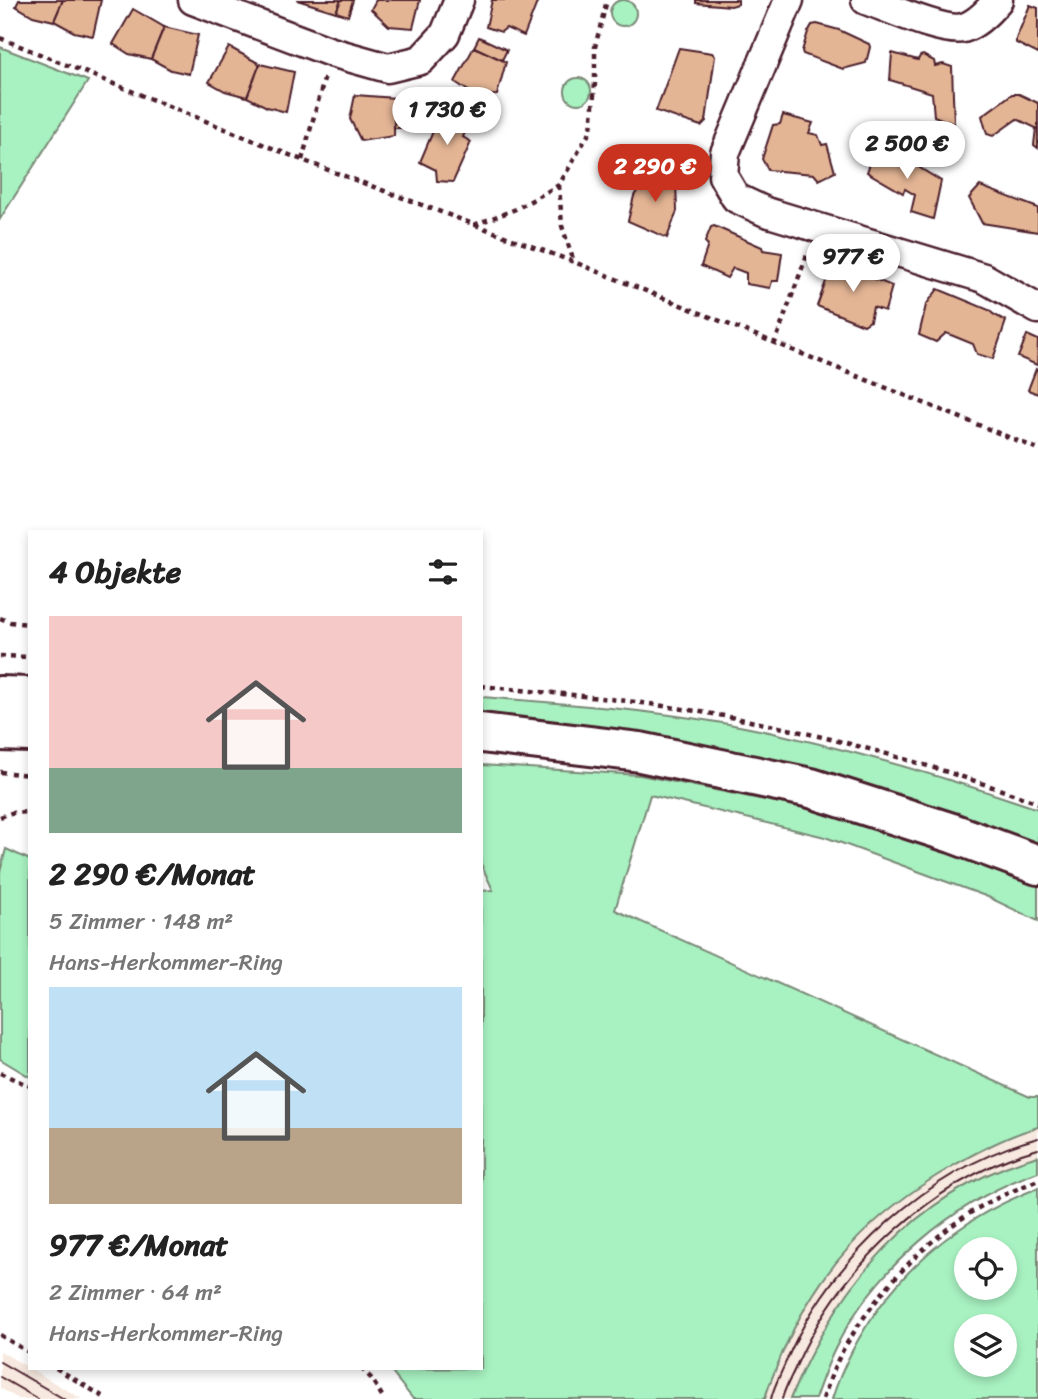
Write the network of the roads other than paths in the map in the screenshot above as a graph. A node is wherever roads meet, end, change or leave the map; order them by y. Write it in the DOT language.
graph roads {
  1 [pos="193,0"];
  2 [pos="459,0"];
  3 [pos="789,0"];
  4 [pos="866,0"];
  5 [pos="998,0"];
  6 [pos="1038,309"];
  7 [pos="0,696"];
  8 [pos="28,697"];
  9 [pos="0,731"];
  10 [pos="28,732"];
  11 [pos="483,733"];
  12 [pos="533,741"];
  13 [pos="483,743"];
  14 [pos="1038,866"];
  1 -- 2 [label="street"];
  3 -- 6 [label="street"];
  4 -- 5 [label="street"];
  7 -- 8 [label="main road"];
  9 -- 10 [label="main road"];
  11 -- 12 [label="main road"];
  12 -- 13 [label="main road"];
  12 -- 14 [label="main road"];
}
